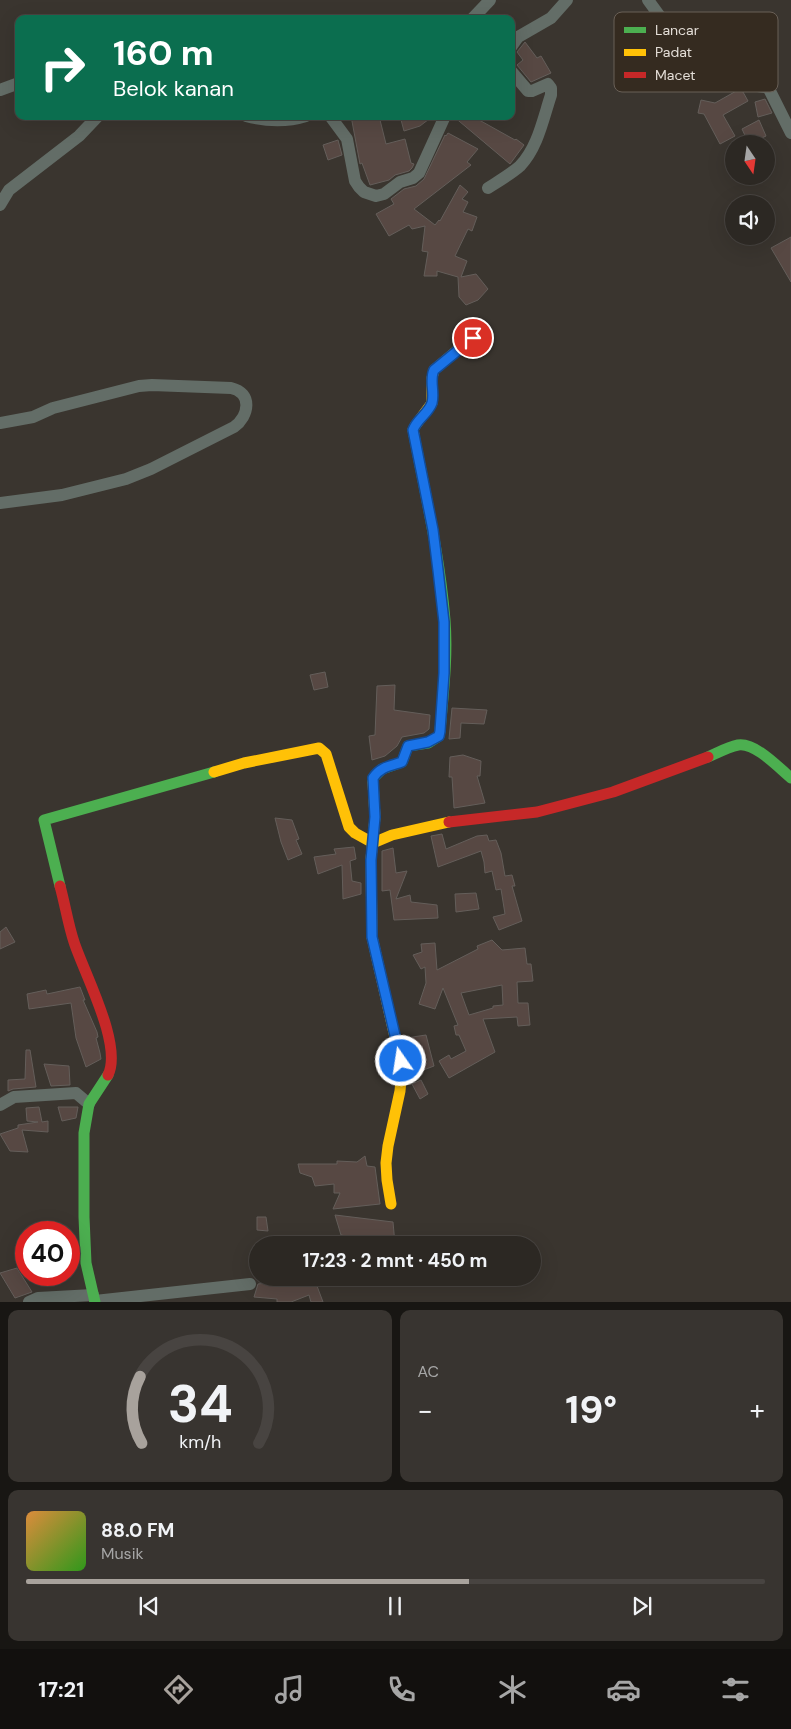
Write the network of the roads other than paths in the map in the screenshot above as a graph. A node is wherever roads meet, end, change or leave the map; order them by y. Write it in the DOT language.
graph roads {
  1 [pos="490,0"];
  2 [pos="567,0"];
  3 [pos="648,0"];
  4 [pos="657,12"];
  5 [pos="476,15"];
  6 [pos="515,42"];
  7 [pos="515,76"];
  8 [pos="15,84"];
  9 [pos="0,90"];
  10 [pos="770,92"];
  11 [pos="94,120"];
  12 [pos="333,120"];
  13 [pos="443,120"];
  14 [pos="791,133"];
  15 [pos="488,188"];
  16 [pos="0,205"];
  17 [pos="473,338"];
  18 [pos="0,423"];
  19 [pos="0,503"];
  20 [pos="791,778"];
  21 [pos="373,843"];
  22 [pos="89,1104"];
  23 [pos="0,1105"];
  24 [pos="391,1204"];
  25 [pos="249,1284"];
  26 [pos="94,1299"];
  27 [pos="29,1302"];
  1 -- 5 [label="street"];
  2 -- 6 [label="street"];
  3 -- 4 [label="street"];
  7 -- 15 [label="street"];
  8 -- 9 [label="street"];
  10 -- 14 [label="street"];
  11 -- 16 [label="street"];
  12 -- 13 [label="street"];
  17 -- 21 [label="street"];
  18 -- 19 [label="street"];
  20 -- 21 [label="street"];
  21 -- 22 [label="street"];
  21 -- 24 [label="street"];
  22 -- 23 [label="street"];
  22 -- 26 [label="street"];
  25 -- 26 [label="street"];
  26 -- 27 [label="street"];
}
